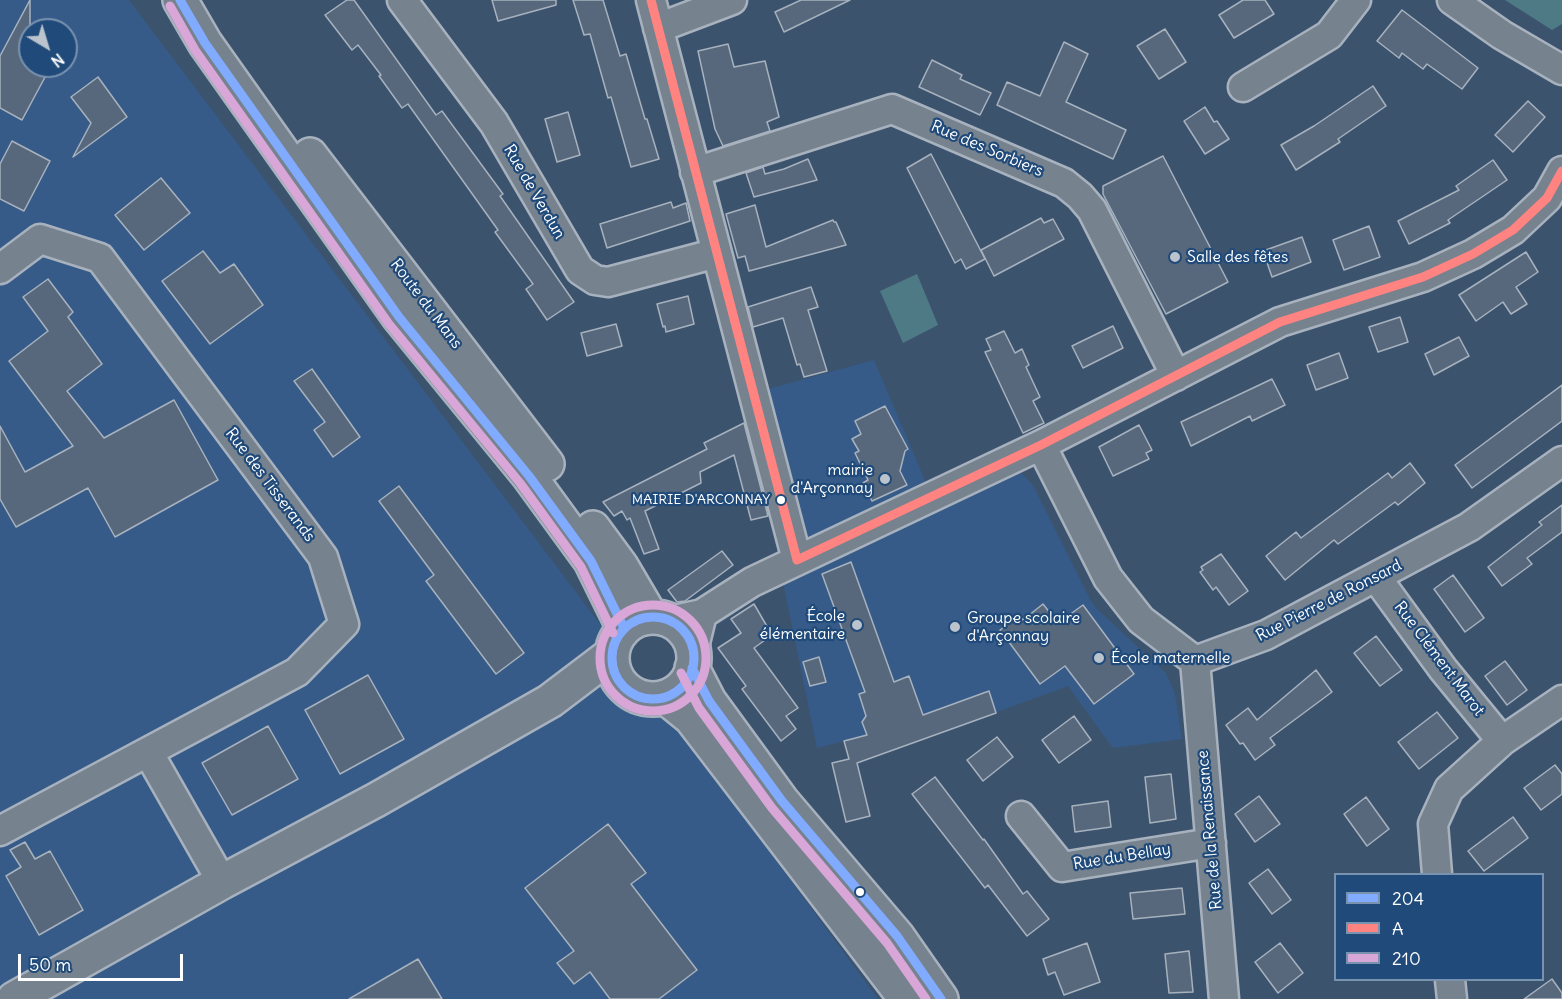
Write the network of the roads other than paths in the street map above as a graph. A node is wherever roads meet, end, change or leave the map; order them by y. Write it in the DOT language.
graph roads {
  1 [pos="180,0"];
  2 [pos="190,0"];
  3 [pos="402,0"];
  4 [pos="651,0"];
  5 [pos="732,0"];
  6 [pos="1356,0"];
  7 [pos="1452,0"];
  8 [pos="658,28"];
  9 [pos="1562,70"];
  10 [pos="1243,87"];
  11 [pos="1562,171"];
  12 [pos="695,172"];
  13 [pos="717,253"];
  14 [pos="0,268"];
  15 [pos="1176,376"];
  16 [pos="1041,446"];
  17 [pos="1562,460"];
  18 [pos="797,560"];
  19 [pos="1376,577"];
  20 [pos="702,614"];
  21 [pos="639,630"];
  22 [pos="693,660"];
  23 [pos="1195,661"];
  24 [pos="626,689"];
  25 [pos="665,697"];
  26 [pos="1562,700"];
  27 [pos="550,701"];
  28 [pos="1502,741"];
  29 [pos="148,752"];
  30 [pos="1021,816"];
  31 [pos="0,831"];
  32 [pos="1211,843"];
  33 [pos="1437,873"];
  34 [pos="222,882"];
  35 [pos="1450,981"];
  36 [pos="14,999"];
  37 [pos="906,999"];
  38 [pos="941,999"];
  39 [pos="1224,999"];
  40 [pos="1452,999"];
  1 -- 21 [label="main road, Route du Mans"];
  2 -- 21 [label="main road, Route du Mans"];
  3 -- 13 [label="street, Rue de Verdun"];
  4 -- 8 [label="street"];
  5 -- 8 [label="street"];
  6 -- 10 [label="street"];
  7 -- 9 [label="street"];
  8 -- 12 [label="street"];
  11 -- 15 [label="street"];
  12 -- 13 [label="street"];
  12 -- 15 [label="street, Rue des Sorbiers"];
  13 -- 18 [label="street"];
  14 -- 29 [label="street, Rue des Tisserands"];
  15 -- 16 [label="street"];
  16 -- 18 [label="street"];
  16 -- 23 [label="street"];
  17 -- 19 [label="street, Rue Pierre de Ronsard"];
  18 -- 20 [label="street"];
  19 -- 23 [label="street, Rue Pierre de Ronsard"];
  19 -- 28 [label="street, Rue Clément Marot"];
  20 -- 21 [label="street"];
  20 -- 22 [label="street"];
  21 -- 22 [label="main road"];
  21 -- 24 [label="main road"];
  21 -- 27 [label="main road"];
  22 -- 25 [label="main road"];
  22 -- 38 [label="main road"];
  23 -- 32 [label="street, Rue de la Renaissance"];
  24 -- 25 [label="main road"];
  24 -- 27 [label="main road"];
  25 -- 37 [label="main road"];
  26 -- 28 [label="street"];
  27 -- 34 [label="main road"];
  28 -- 33 [label="street"];
  29 -- 31 [label="street, Rue des Tisserands"];
  29 -- 34 [label="street"];
  30 -- 32 [label="street, Rue du Bellay"];
  32 -- 39 [label="street, Rue de la Renaissance"];
  34 -- 36 [label="main road"];
  35 -- 40 [label="street"];
}
